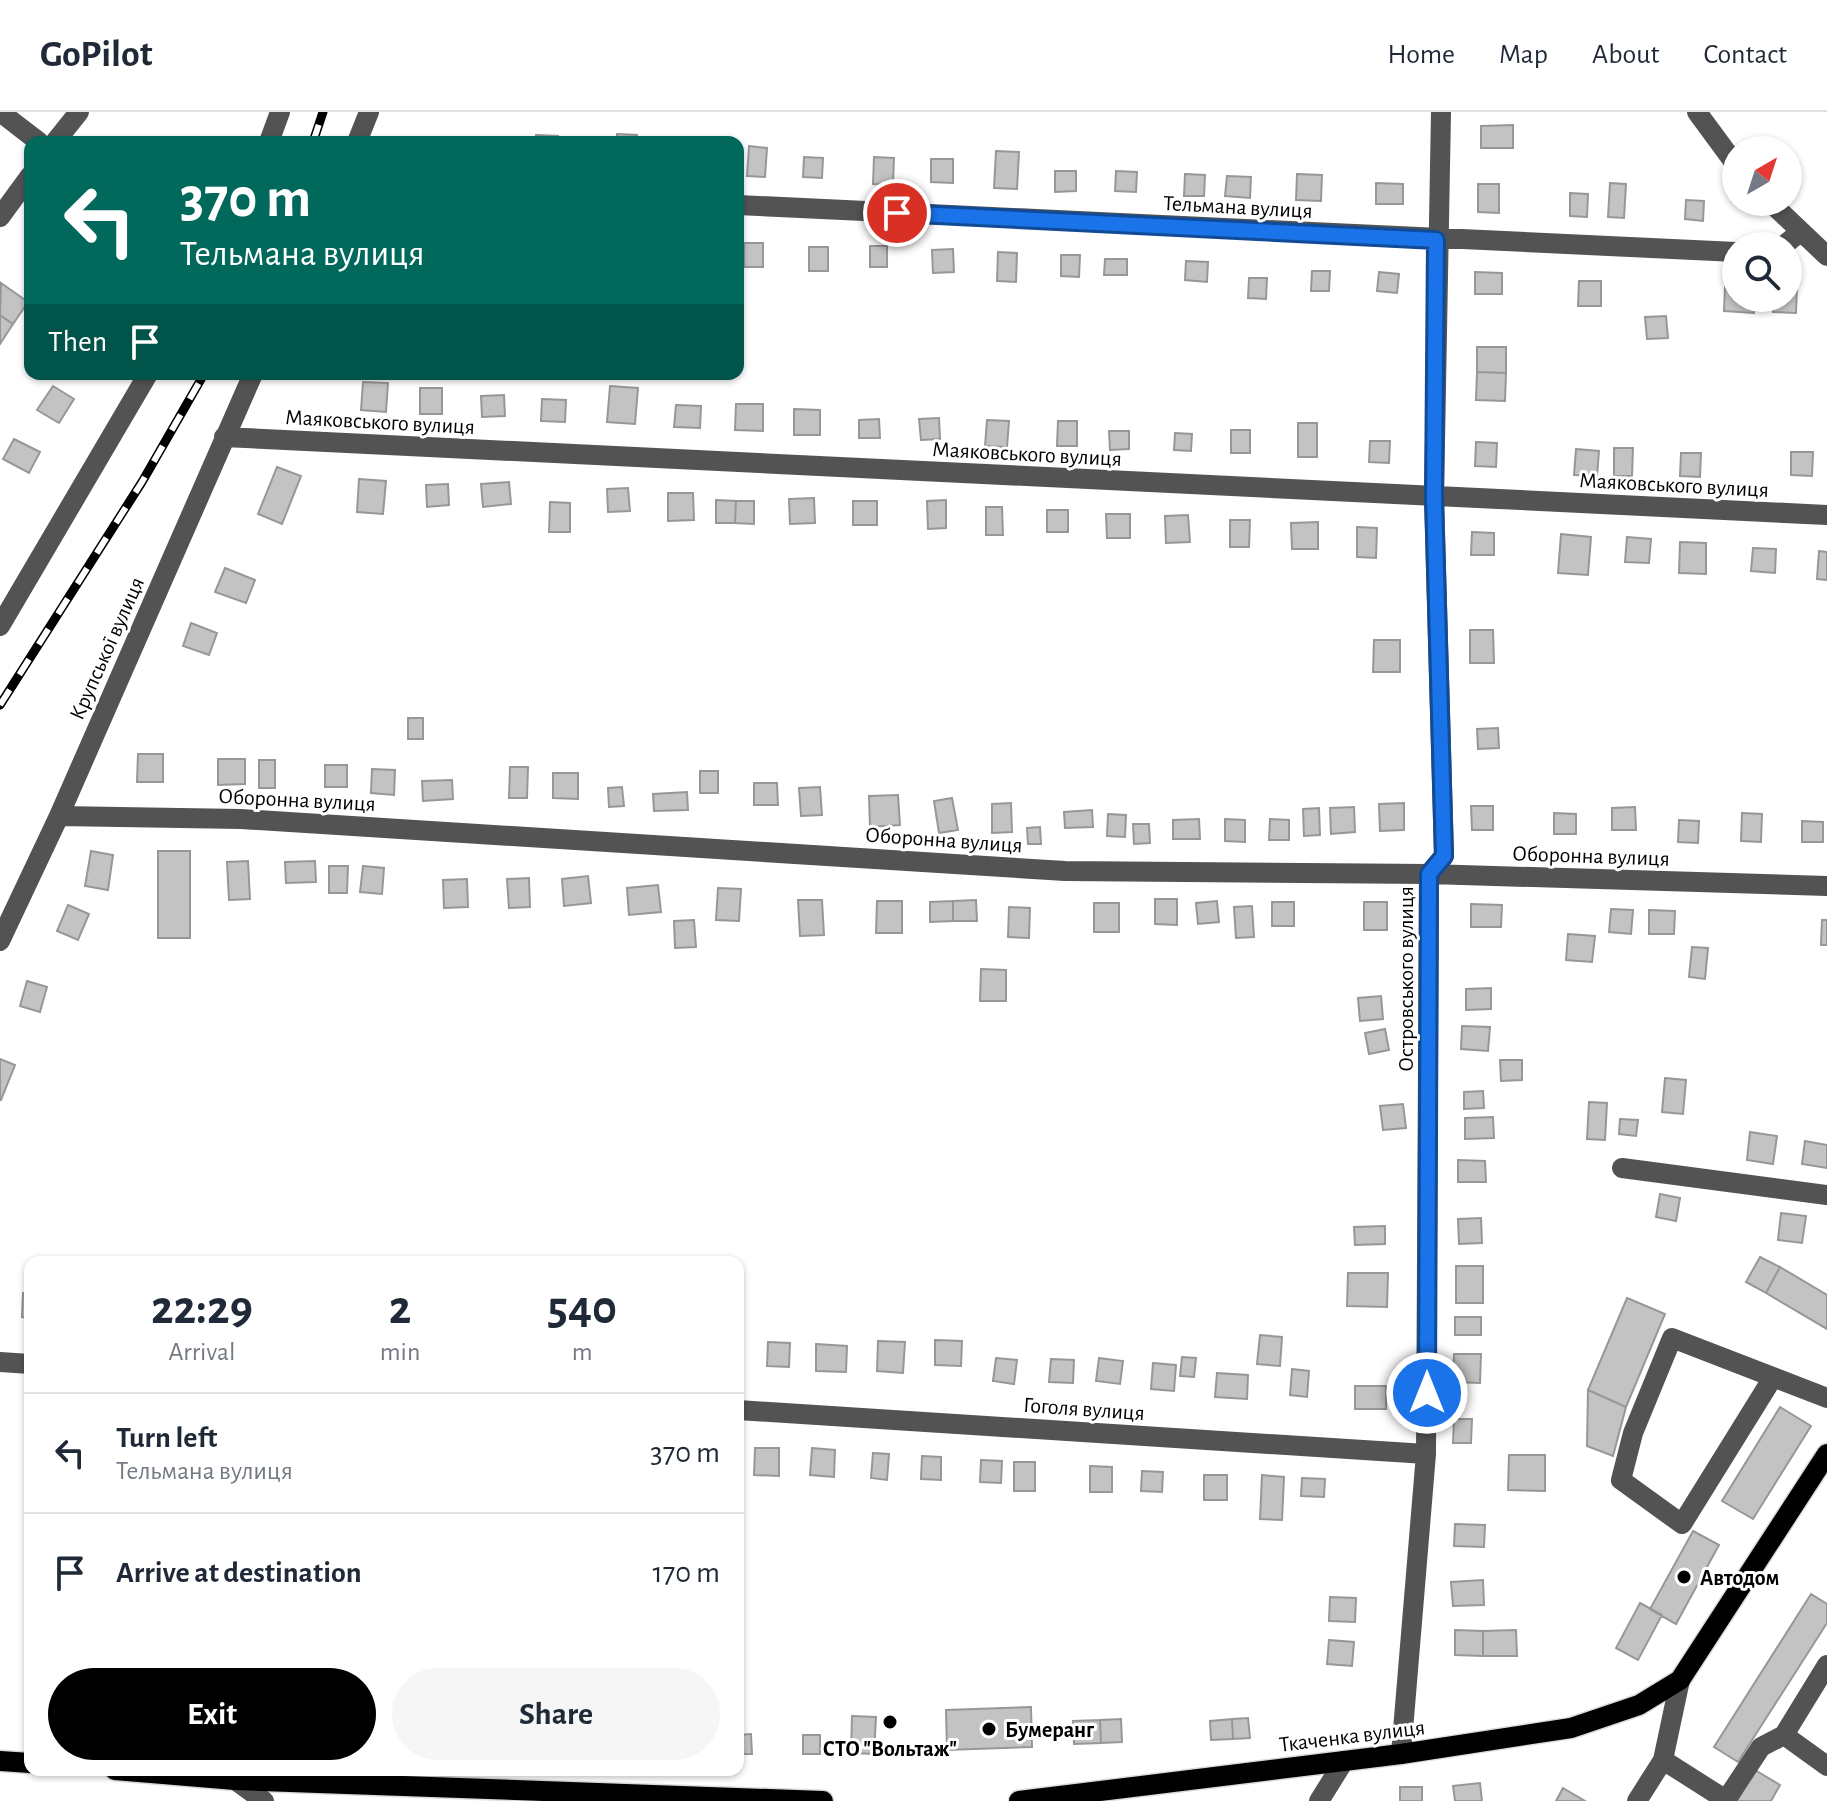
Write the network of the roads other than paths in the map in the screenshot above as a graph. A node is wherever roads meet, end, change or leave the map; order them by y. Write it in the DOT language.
graph roads {
  1 [pos="0,112"];
  2 [pos="79,112"];
  3 [pos="280,112"];
  4 [pos="369,112"];
  5 [pos="1441,112"];
  6 [pos="1697,112"];
  7 [pos="31,136"];
  8 [pos="60,136"];
  9 [pos="271,136"];
  10 [pos="359,136"];
  11 [pos="1722,146"];
  12 [pos="24,184"];
  13 [pos="744,205"];
  14 [pos="1784,216"];
  15 [pos="0,217"];
  16 [pos="1800,232"];
  17 [pos="1802,234"];
  18 [pos="1436,240"];
  19 [pos="1722,251"];
  20 [pos="1827,256"];
  21 [pos="144,380"];
  22 [pos="250,380"];
  23 [pos="224,437"];
  24 [pos="1434,497"];
  25 [pos="1827,515"];
  26 [pos="0,626"];
  27 [pos="59,816"];
  28 [pos="1429,874"];
  29 [pos="1827,886"];
  30 [pos="0,941"];
  31 [pos="1622,1168"];
  32 [pos="1827,1195"];
  33 [pos="0,1362"];
  34 [pos="24,1364"];
  35 [pos="1772,1379"];
  36 [pos="1827,1398"];
  37 [pos="744,1410"];
  38 [pos="1426,1454"];
  39 [pos="1827,1454"];
  40 [pos="1827,1665"];
  41 [pos="1680,1680"];
  42 [pos="1784,1735"];
  43 [pos="1401,1754"];
  44 [pos="1663,1760"];
  45 [pos="0,1761"];
  46 [pos="1344,1761"];
  47 [pos="24,1763"];
  48 [pos="1827,1766"];
  49 [pos="187,1776"];
  50 [pos="235,1780"];
  51 [pos="264,1801"];
  52 [pos="823,1801"];
  53 [pos="1019,1801"];
  54 [pos="1319,1801"];
  55 [pos="1637,1801"];
  1 -- 7 [label="street"];
  2 -- 8 [label="street"];
  3 -- 9 [label="street"];
  4 -- 10 [label="street"];
  5 -- 18 [label="street, Островського вулиця"];
  6 -- 11 [label="street"];
  12 -- 15 [label="street"];
  13 -- 18 [label="street, Тельмана вулиця"];
  14 -- 16 [label="street"];
  17 -- 20 [label="street"];
  18 -- 19 [label="street, Тельмана вулиця"];
  18 -- 24 [label="street, Островського вулиця"];
  21 -- 26 [label="street"];
  22 -- 23 [label="street, Крупської вулиця"];
  23 -- 24 [label="street, Маяковського вулиця"];
  23 -- 27 [label="street, Крупської вулиця"];
  24 -- 25 [label="street, Маяковського вулиця"];
  24 -- 28 [label="street, Островського вулиця"];
  27 -- 28 [label="street, Оборонна вулиця"];
  27 -- 30 [label="street, Крупської вулиця"];
  28 -- 29 [label="street, Оборонна вулиця"];
  28 -- 38 [label="street, Островського вулиця"];
  31 -- 32 [label="street"];
  33 -- 34 [label="street"];
  35 -- 35 [label="street"];
  35 -- 36 [label="street"];
  37 -- 38 [label="street, Гоголя вулиця"];
  38 -- 43 [label="street, Островського вулиця"];
  39 -- 41 [label="main road"];
  40 -- 42 [label="street"];
  41 -- 43 [label="main road, Ткаченка вулиця"];
  41 -- 44 [label="street"];
  42 -- 44 [label="street"];
  42 -- 48 [label="street"];
  43 -- 46 [label="main road, Ткаченка вулиця"];
  44 -- 55 [label="street"];
  45 -- 47 [label="main road"];
  46 -- 53 [label="main road, Ткаченка вулиця"];
  46 -- 54 [label="street"];
  49 -- 50 [label="main road"];
  50 -- 51 [label="street"];
  50 -- 52 [label="main road"];
}
